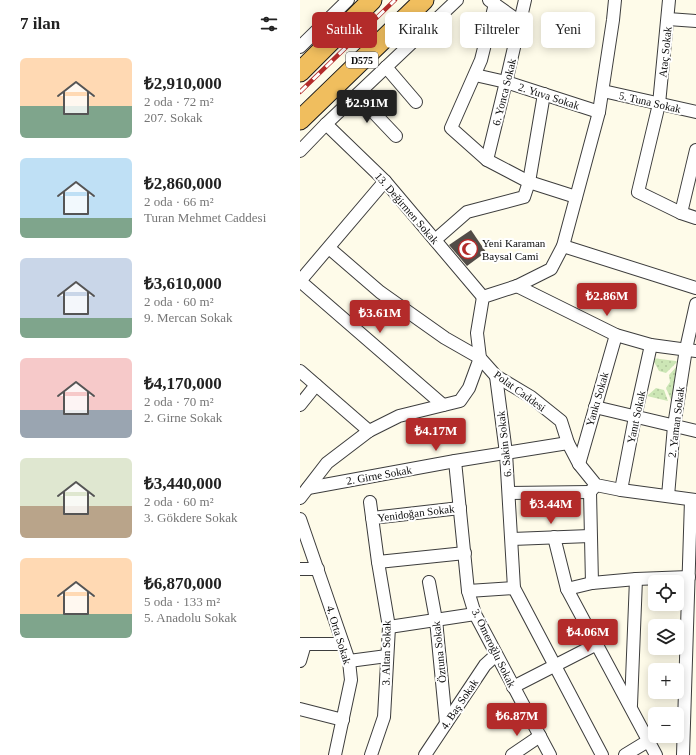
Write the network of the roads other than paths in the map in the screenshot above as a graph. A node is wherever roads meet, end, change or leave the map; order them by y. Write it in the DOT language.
graph roads {
  1 [pos="348,0"];
  2 [pos="372,0"];
  3 [pos="424,0"];
  4 [pos="456,0"];
  5 [pos="525,0"];
  6 [pos="615,0"];
  7 [pos="669,0"];
  8 [pos="492,2"];
  9 [pos="506,12"];
  10 [pos="522,12"];
  11 [pos="668,19"];
  12 [pos="696,21"];
  13 [pos="300,47"];
  14 [pos="514,48"];
  15 [pos="386,67"];
  16 [pos="300,72"];
  17 [pos="475,75"];
  18 [pos="506,82"];
  19 [pos="603,91"];
  20 [pos="544,94"];
  21 [pos="357,95"];
  22 [pos="416,102"];
  23 [pos="659,104"];
  24 [pos="599,112"];
  25 [pos="696,112"];
  26 [pos="300,120"];
  27 [pos="326,124"];
  28 [pos="396,136"];
  29 [pos="696,150"];
  30 [pos="300,151"];
  31 [pos="487,160"];
  32 [pos="385,181"];
  33 [pos="529,182"];
  34 [pos="576,197"];
  35 [pos="681,212"];
  36 [pos="696,218"];
  37 [pos="435,240"];
  38 [pos="563,246"];
  39 [pos="329,248"];
  40 [pos="300,281"];
  41 [pos="517,286"];
  42 [pos="696,288"];
  43 [pos="483,297"];
  44 [pos="696,304"];
  45 [pos="616,335"];
  46 [pos="652,345"];
  47 [pos="691,350"];
  48 [pos="480,358"];
  49 [pos="300,370"];
  50 [pos="496,376"];
  51 [pos="316,385"];
  52 [pos="300,405"];
  53 [pos="443,405"];
  54 [pos="595,407"];
  55 [pos="635,417"];
  56 [pos="674,426"];
  57 [pos="369,431"];
  58 [pos="696,431"];
  59 [pos="568,443"];
  60 [pos="506,453"];
  61 [pos="455,461"];
  62 [pos="579,464"];
  63 [pos="308,488"];
  64 [pos="593,488"];
  65 [pos="621,490"];
  66 [pos="509,493"];
  67 [pos="668,496"];
  68 [pos="300,498"];
  69 [pos="694,500"];
  70 [pos="370,502"];
  71 [pos="460,508"];
  72 [pos="372,518"];
  73 [pos="300,519"];
  74 [pos="590,536"];
  75 [pos="554,537"];
  76 [pos="512,539"];
  77 [pos="464,553"];
  78 [pos="378,562"];
  79 [pos="300,569"];
  80 [pos="318,570"];
  81 [pos="689,577"];
  82 [pos="636,580"];
  83 [pos="429,582"];
  84 [pos="592,583"];
  85 [pos="514,588"];
  86 [pos="567,589"];
  87 [pos="468,591"];
  88 [pos="475,614"];
  89 [pos="436,620"];
  90 [pos="389,627"];
  91 [pos="303,644"];
  92 [pos="343,644"];
  93 [pos="597,644"];
  94 [pos="496,655"];
  95 [pos="388,656"];
  96 [pos="300,661"];
  97 [pos="349,661"];
  98 [pos="555,666"];
  99 [pos="513,687"];
  100 [pos="631,706"];
  101 [pos="300,709"];
  102 [pos="343,720"];
  103 [pos="446,723"];
  104 [pos="540,736"];
  105 [pos="648,741"];
  106 [pos="649,743"];
  107 [pos="335,755"];
  108 [pos="371,755"];
  109 [pos="425,755"];
  110 [pos="512,755"];
  111 [pos="550,755"];
  112 [pos="602,755"];
  113 [pos="625,755"];
  114 [pos="656,755"];
  115 [pos="683,755"];
  1 -- 13 [label="street"];
  2 -- 16 [label="highway"];
  3 -- 26 [label="highway, D575"];
  4 -- 15 [label="street"];
  5 -- 10 [label="street, 6. Yonca Sokak"];
  6 -- 19 [label="street"];
  7 -- 11 [label="street, Ataç Sokak"];
  8 -- 9 [label="street"];
  8 -- 17 [label="street"];
  11 -- 12 [label="street"];
  11 -- 23 [label="street, Ataç Sokak"];
  14 -- 18 [label="street, 6. Yonca Sokak"];
  15 -- 21 [label="street"];
  15 -- 22 [label="street"];
  17 -- 18 [label="street, 2. Yuva Sokak"];
  17 -- 31 [label="street"];
  18 -- 20 [label="street, 2. Yuva Sokak"];
  18 -- 31 [label="street, 6. Yonca Sokak"];
  19 -- 23 [label="street, 5. Tuna Sokak"];
  19 -- 24 [label="street"];
  20 -- 24 [label="street, 2. Yuva Sokak"];
  20 -- 33 [label="street"];
  21 -- 27 [label="street"];
  21 -- 28 [label="street"];
  23 -- 25 [label="street, 5. Tuna Sokak"];
  23 -- 35 [label="street, Ataç Sokak"];
  24 -- 34 [label="street"];
  27 -- 30 [label="street"];
  27 -- 32 [label="street, 13. Değirmen Sokak"];
  29 -- 35 [label="street"];
  31 -- 33 [label="street"];
  32 -- 37 [label="street, 13. Değirmen Sokak"];
  32 -- 39 [label="street"];
  33 -- 34 [label="street"];
  33 -- 37 [label="street"];
  34 -- 38 [label="street"];
  35 -- 36 [label="street"];
  37 -- 43 [label="street, 13. Değirmen Sokak"];
  38 -- 41 [label="street"];
  38 -- 42 [label="street"];
  39 -- 40 [label="street"];
  39 -- 48 [label="street, Polat Caddesi"];
  40 -- 53 [label="street"];
  41 -- 43 [label="street"];
  41 -- 45 [label="street"];
  43 -- 48 [label="street"];
  44 -- 47 [label="street, 2. Yaman Sokak"];
  45 -- 46 [label="street"];
  45 -- 54 [label="street, Yankı Sokak"];
  46 -- 47 [label="street"];
  46 -- 55 [label="street, Yanıt Sokak"];
  47 -- 56 [label="street, 2. Yaman Sokak"];
  48 -- 50 [label="street, Polat Caddesi"];
  48 -- 53 [label="street"];
  49 -- 51 [label="street"];
  50 -- 59 [label="street, Polat Caddesi"];
  50 -- 60 [label="street, 6. Sakin Sokak"];
  51 -- 52 [label="street"];
  51 -- 57 [label="street"];
  53 -- 57 [label="street"];
  54 -- 55 [label="street"];
  54 -- 62 [label="street, Yankı Sokak"];
  55 -- 56 [label="street"];
  55 -- 65 [label="street, Yanıt Sokak"];
  56 -- 58 [label="street"];
  56 -- 67 [label="street, 2. Yaman Sokak"];
  57 -- 63 [label="street"];
  59 -- 60 [label="street, 2. Girne Sokak"];
  59 -- 62 [label="street, Polat Caddesi"];
  60 -- 61 [label="street, 2. Girne Sokak"];
  60 -- 66 [label="street, 6. Sakin Sokak"];
  61 -- 63 [label="street, 2. Girne Sokak"];
  61 -- 71 [label="street, 3. Ömeroğlu Sokak"];
  62 -- 64 [label="street, Polat Caddesi"];
  63 -- 68 [label="street"];
  64 -- 65 [label="street"];
  64 -- 66 [label="street"];
  64 -- 74 [label="street"];
  65 -- 67 [label="street"];
  66 -- 76 [label="street, 6. Sakin Sokak"];
  67 -- 69 [label="street"];
  69 -- 81 [label="street"];
  70 -- 72 [label="street, 3. Altan Sokak"];
  71 -- 72 [label="street, Yenidoğan Sokak"];
  71 -- 77 [label="street, 3. Ömeroğlu Sokak"];
  72 -- 78 [label="street, 3. Altan Sokak"];
  73 -- 80 [label="street, 4. Orta Sokak"];
  74 -- 75 [label="street"];
  74 -- 84 [label="street"];
  75 -- 76 [label="street"];
  75 -- 86 [label="street"];
  76 -- 85 [label="street, 6. Sakin Sokak"];
  77 -- 78 [label="street"];
  77 -- 87 [label="street, 3. Ömeroğlu Sokak"];
  78 -- 90 [label="street, 3. Altan Sokak"];
  79 -- 80 [label="street"];
  80 -- 92 [label="street, 4. Orta Sokak"];
  81 -- 82 [label="street"];
  81 -- 115 [label="street"];
  82 -- 84 [label="street"];
  82 -- 100 [label="street"];
  83 -- 89 [label="street, Öztuna Sokak"];
  84 -- 86 [label="street"];
  85 -- 87 [label="street"];
  85 -- 98 [label="street, 6. Sakin Sokak"];
  86 -- 93 [label="street"];
  87 -- 88 [label="street, 3. Ömeroğlu Sokak"];
  88 -- 89 [label="street"];
  88 -- 94 [label="street, 3. Ömeroğlu Sokak"];
  89 -- 90 [label="street"];
  89 -- 103 [label="street, Öztuna Sokak"];
  90 -- 95 [label="street, 3. Altan Sokak"];
  91 -- 92 [label="street"];
  91 -- 96 [label="street"];
  92 -- 97 [label="street, 4. Orta Sokak"];
  93 -- 98 [label="street"];
  93 -- 100 [label="street"];
  94 -- 99 [label="street, 3. Ömeroğlu Sokak"];
  94 -- 103 [label="street, 4. Baş Sokak"];
  95 -- 97 [label="street"];
  95 -- 108 [label="street, 3. Altan Sokak"];
  97 -- 102 [label="street, 4. Orta Sokak"];
  98 -- 99 [label="street"];
  98 -- 112 [label="street, 6. Sakin Sokak"];
  99 -- 104 [label="street, 3. Ömeroğlu Sokak"];
  100 -- 105 [label="street"];
  101 -- 102 [label="street"];
  102 -- 107 [label="street, 4. Orta Sokak"];
  103 -- 109 [label="street, 4. Baş Sokak"];
  104 -- 110 [label="street"];
  104 -- 111 [label="street, 3. Ömeroğlu Sokak"];
  105 -- 113 [label="street"];
  106 -- 114 [label="street"];
}
